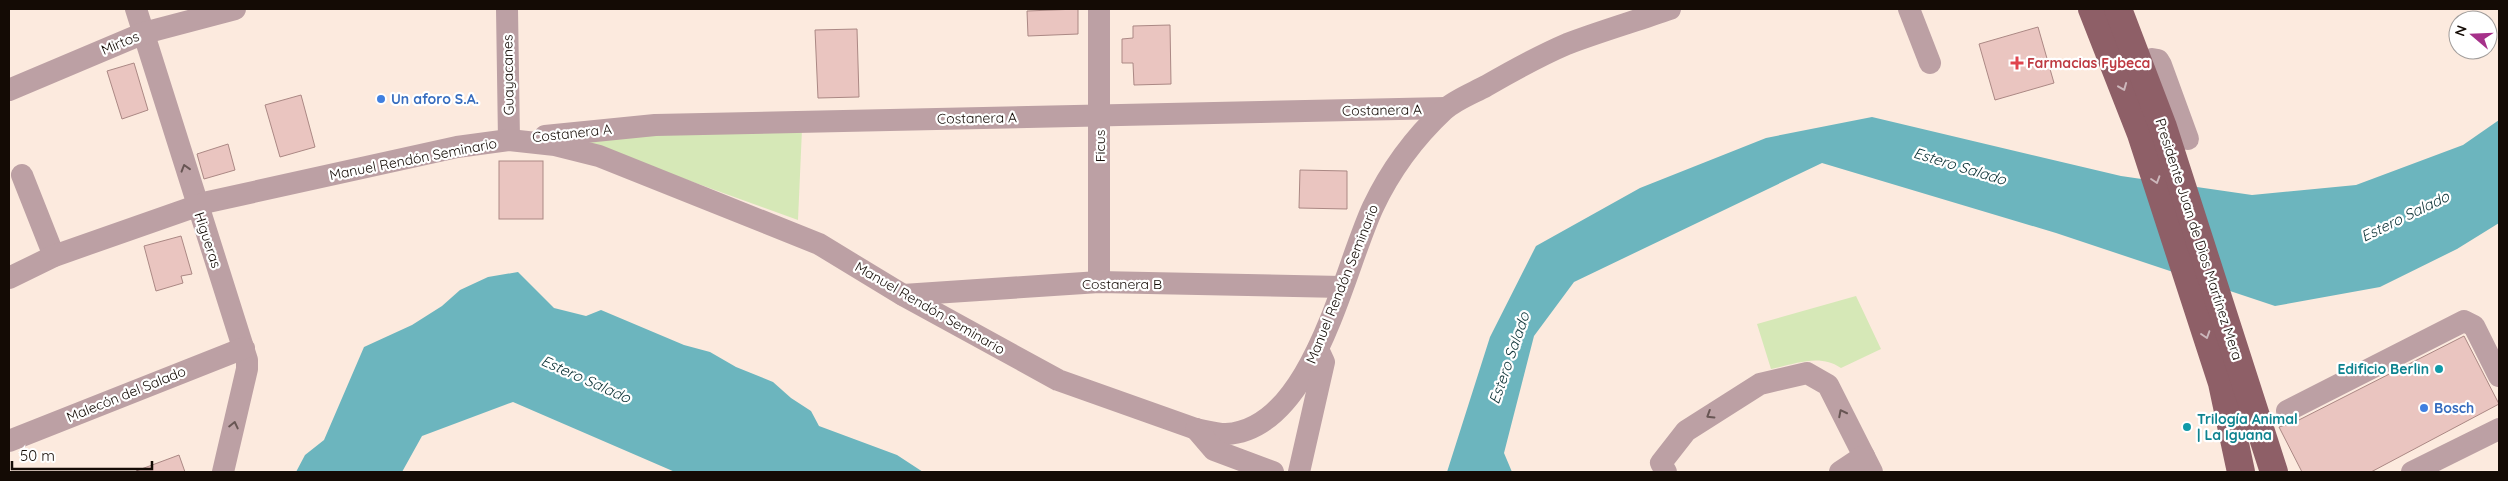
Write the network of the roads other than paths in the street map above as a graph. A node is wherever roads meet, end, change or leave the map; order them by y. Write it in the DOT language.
graph roads {
  1 [pos="136,9"];
  2 [pos="235,9"];
  3 [pos="507,9"];
  4 [pos="1099,9"];
  5 [pos="1670,9"];
  6 [pos="1909,9"];
  7 [pos="2092,9"];
  8 [pos="2118,9"];
  9 [pos="144,33"];
  10 [pos="1930,63"];
  11 [pos="2139,64"];
  12 [pos="9,90"];
  13 [pos="1446,108"];
  14 [pos="1100,115"];
  15 [pos="2152,131"];
  16 [pos="2188,139"];
  17 [pos="509,140"];
  18 [pos="22,175"];
  19 [pos="196,205"];
  20 [pos="54,256"];
  21 [pos="9,278"];
  22 [pos="1099,282"];
  23 [pos="1342,287"];
  24 [pos="903,295"];
  25 [pos="244,348"];
  26 [pos="1318,348"];
  27 [pos="2499,376"];
  28 [pos="2233,380"];
  29 [pos="2286,411"];
  30 [pos="1196,429"];
  31 [pos="2499,429"];
  32 [pos="9,441"];
  33 [pos="1868,464"];
  34 [pos="223,472"];
  35 [pos="1273,472"];
  36 [pos="1299,472"];
  37 [pos="1666,472"];
  38 [pos="1840,472"];
  39 [pos="2241,472"];
  40 [pos="2274,472"];
  41 [pos="2412,472"];
  1 -- 9 [label="street, Higueras"];
  2 -- 9 [label="street, Mirtos"];
  3 -- 17 [label="street, Guayacanes"];
  4 -- 14 [label="street, Ficus"];
  5 -- 13 [label="street, Manuel Rendón Seminario"];
  6 -- 10 [label="street"];
  7 -- 15 [label="main road, Presidente Juan de Dios Martínez Mera, one-way"];
  8 -- 11 [label="main road, Presidente Juan de Dios Martínez Mera"];
  9 -- 12 [label="street, Mirtos"];
  19 -- 9 [label="street, Higueras, one-way"];
  11 -- 15 [label="main road, Presidente Juan de Dios Martínez Mera"];
  11 -- 16 [label="street"];
  13 -- 14 [label="street, Costanera A"];
  13 -- 23 [label="street, Manuel Rendón Seminario"];
  14 -- 17 [label="street, Costanera A"];
  14 -- 22 [label="street, Ficus"];
  15 -- 28 [label="main road, Presidente Juan de Dios Martínez Mera"];
  17 -- 19 [label="street, Manuel Rendón Seminario"];
  17 -- 24 [label="street, Manuel Rendón Seminario"];
  18 -- 20 [label="street"];
  19 -- 20 [label="street, Manuel Rendón Seminario"];
  19 -- 25 [label="street, Higueras"];
  20 -- 21 [label="street, Manuel Rendón Seminario"];
  22 -- 23 [label="street, Costanera B"];
  22 -- 24 [label="street, Costanera B"];
  23 -- 26 [label="street, Manuel Rendón Seminario"];
  24 -- 30 [label="street, Manuel Rendón Seminario"];
  25 -- 32 [label="street, Malecón del Salado"];
  34 -- 25 [label="street, Higueras, one-way"];
  26 -- 30 [label="street, Manuel Rendón Seminario"];
  26 -- 36 [label="street"];
  27 -- 29 [label="street"];
  28 -- 39 [label="main road, Presidente Juan de Dios Martínez Mera"];
  28 -- 40 [label="main road, Presidente Juan de Dios Martínez Mera"];
  30 -- 35 [label="street"];
  31 -- 41 [label="street"];
  33 -- 37 [label="street, one-way"];
  33 -- 38 [label="street"];
}
